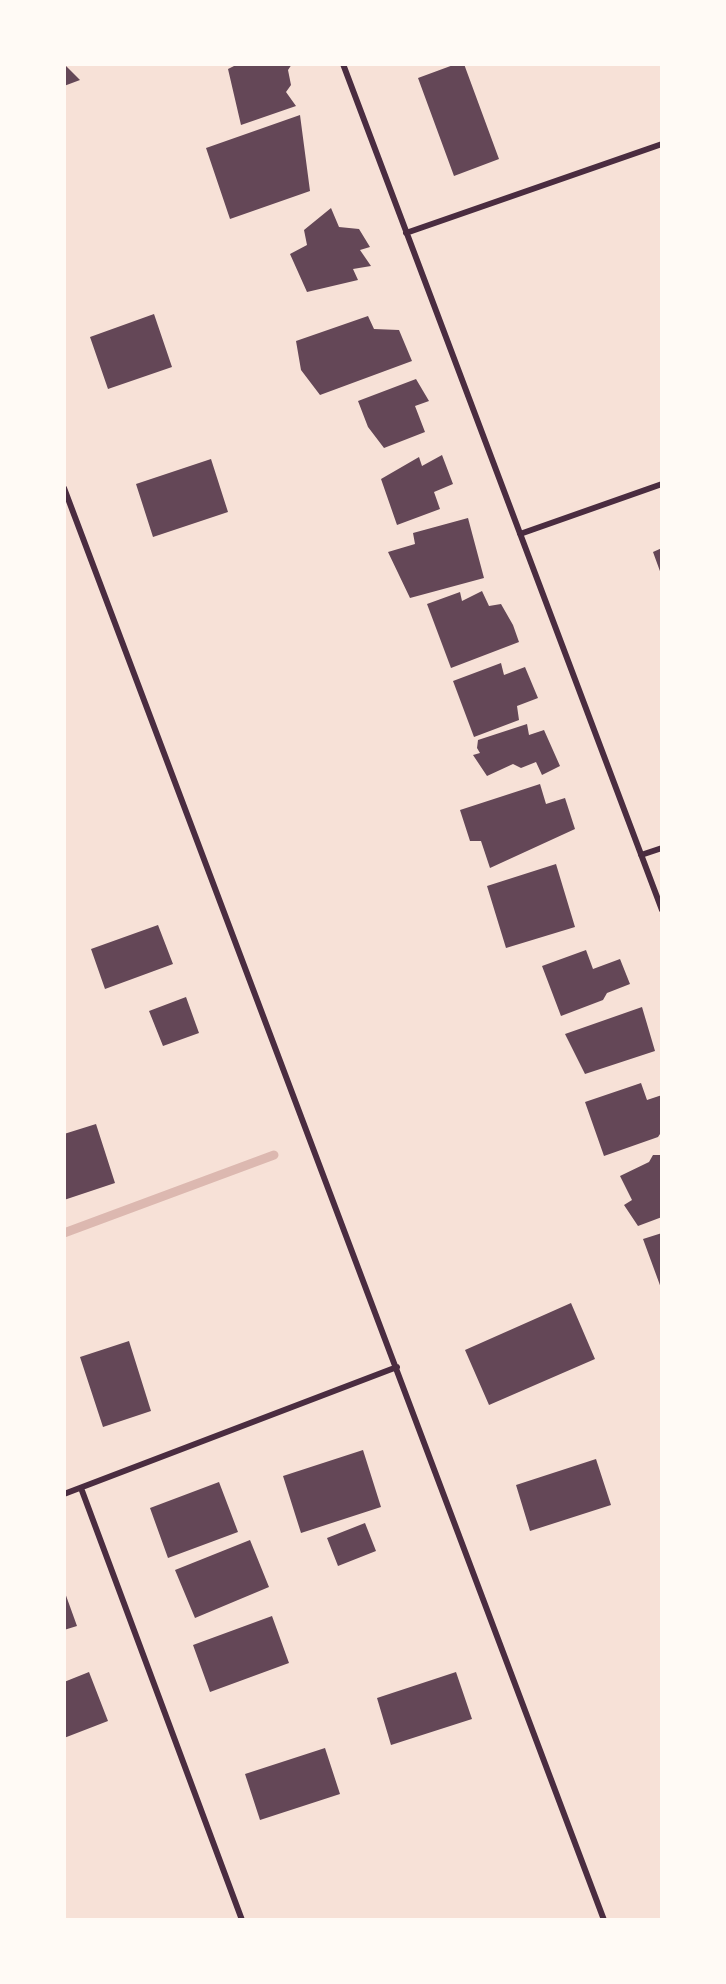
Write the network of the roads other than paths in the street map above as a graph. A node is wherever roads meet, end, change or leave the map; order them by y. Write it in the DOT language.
graph roads {
  1 [pos="343,64"];
  2 [pos="662,144"];
  3 [pos="406,233"];
  4 [pos="662,484"];
  5 [pos="64,488"];
  6 [pos="520,534"];
  7 [pos="662,848"];
  8 [pos="641,855"];
  9 [pos="662,910"];
  10 [pos="397,1368"];
  11 [pos="81,1488"];
  12 [pos="64,1494"];
  13 [pos="242,1920"];
  14 [pos="604,1920"];
  1 -- 3 [label="street"];
  2 -- 3 [label="street"];
  3 -- 6 [label="street"];
  4 -- 6 [label="street"];
  5 -- 10 [label="street"];
  6 -- 8 [label="street"];
  7 -- 8 [label="street"];
  8 -- 9 [label="street"];
  10 -- 11 [label="street"];
  10 -- 14 [label="street"];
  11 -- 12 [label="street"];
  11 -- 13 [label="street"];
}
